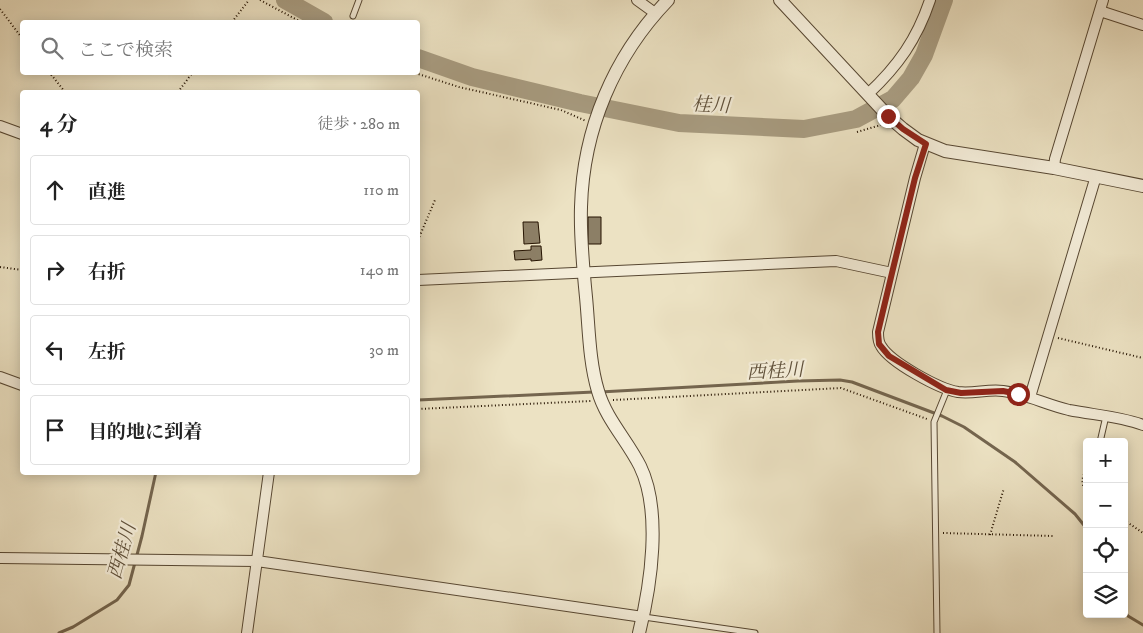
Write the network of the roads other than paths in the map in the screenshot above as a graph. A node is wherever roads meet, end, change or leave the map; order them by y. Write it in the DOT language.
graph roads {
  1 [pos="359,0"];
  2 [pos="637,0"];
  3 [pos="668,0"];
  4 [pos="780,0"];
  5 [pos="930,0"];
  6 [pos="1103,0"];
  7 [pos="1100,11"];
  8 [pos="656,13"];
  9 [pos="353,16"];
  10 [pos="1143,25"];
  11 [pos="870,95"];
  12 [pos="0,126"];
  13 [pos="20,133"];
  14 [pos="926,144"];
  15 [pos="1054,168"];
  16 [pos="1096,176"];
  17 [pos="1143,186"];
  18 [pos="584,273"];
  19 [pos="892,273"];
  20 [pos="420,280"];
  21 [pos="0,377"];
  22 [pos="20,384"];
  23 [pos="946,390"];
  24 [pos="1030,397"];
  25 [pos="1106,416"];
  26 [pos="1143,425"];
  27 [pos="1101,438"];
  28 [pos="269,475"];
  29 [pos="0,558"];
  30 [pos="257,561"];
  31 [pos="643,617"];
  32 [pos="247,633"];
  33 [pos="639,633"];
  34 [pos="755,633"];
  35 [pos="937,633"];
  1 -- 9 [label="lane"];
  2 -- 8 [label="street"];
  3 -- 8 [label="street"];
  4 -- 11 [label="street"];
  5 -- 11 [label="street"];
  6 -- 7 [label="street"];
  7 -- 10 [label="street"];
  7 -- 15 [label="street"];
  8 -- 18 [label="street"];
  11 -- 14 [label="street"];
  12 -- 13 [label="street"];
  14 -- 15 [label="street"];
  14 -- 19 [label="street"];
  15 -- 16 [label="street"];
  16 -- 17 [label="street"];
  16 -- 24 [label="street"];
  18 -- 19 [label="street"];
  18 -- 20 [label="street"];
  18 -- 31 [label="street"];
  19 -- 23 [label="street"];
  21 -- 22 [label="street"];
  23 -- 24 [label="street"];
  23 -- 35 [label="lane"];
  24 -- 25 [label="street"];
  25 -- 26 [label="street"];
  25 -- 27 [label="lane"];
  28 -- 30 [label="street"];
  29 -- 30 [label="street"];
  30 -- 31 [label="street"];
  30 -- 32 [label="street"];
  31 -- 33 [label="street"];
  31 -- 34 [label="lane"];
}
